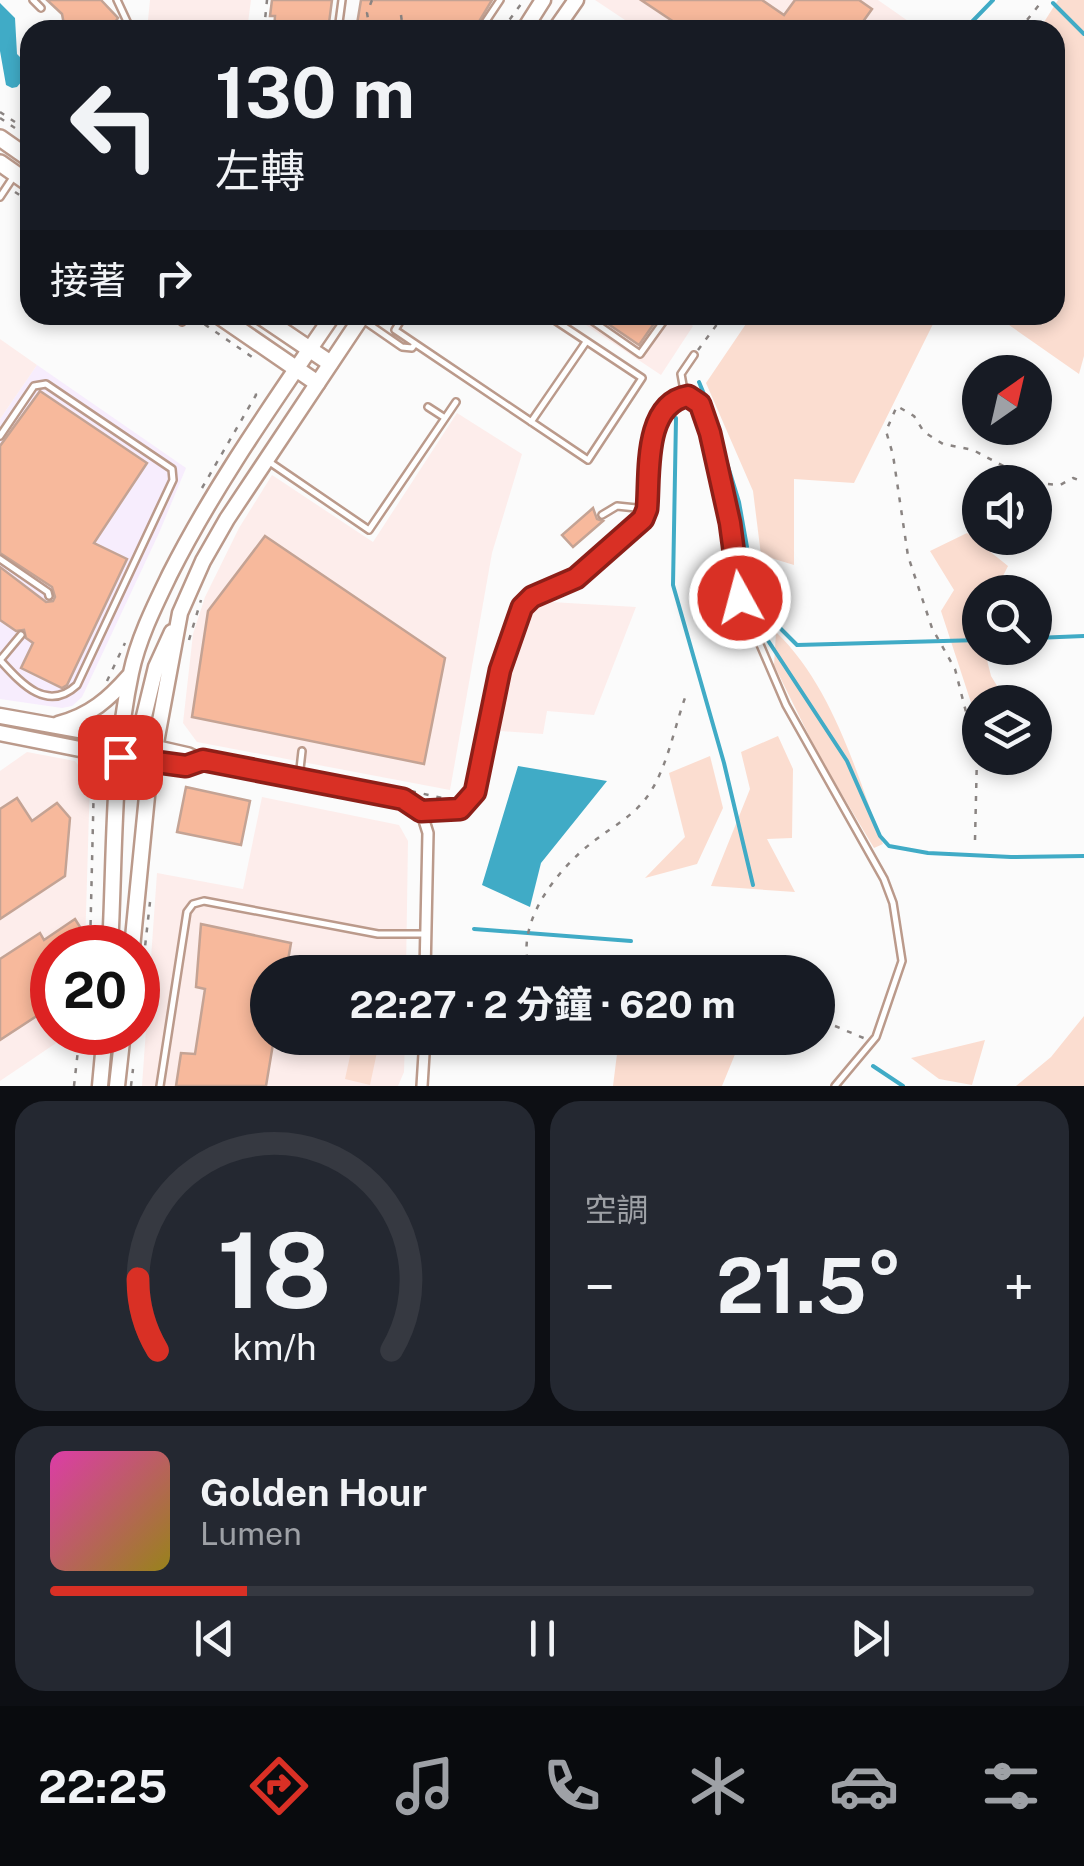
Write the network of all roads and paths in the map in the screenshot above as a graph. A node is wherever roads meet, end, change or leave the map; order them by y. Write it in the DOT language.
graph roads {
  1 [pos="33,0"];
  2 [pos="1043,0"];
  3 [pos="41,8"];
  4 [pos="400,15"];
  5 [pos="401,20"];
  6 [pos="1027,20"];
  7 [pos="0,163"];
  8 [pos="12,180"];
  9 [pos="20,182"];
  10 [pos="20,190"];
  11 [pos="0,197"];
  12 [pos="199,325"];
  13 [pos="232,325"];
  14 [pos="275,325"];
  15 [pos="326,325"];
  16 [pos="357,325"];
  17 [pos="373,325"];
  18 [pos="398,325"];
  19 [pos="561,325"];
  20 [pos="598,325"];
  21 [pos="661,325"];
  22 [pos="716,325"];
  23 [pos="586,342"];
  24 [pos="416,344"];
  25 [pos="310,349"];
  26 [pos="694,355"];
  27 [pos="255,359"];
  28 [pos="330,364"];
  29 [pos="296,369"];
  30 [pos="317,383"];
  31 [pos="685,396"];
  32 [pos="456,402"];
  33 [pos="428,407"];
  34 [pos="445,418"];
  35 [pos="532,422"];
  36 [pos="0,436"];
  37 [pos="266,460"];
  38 [pos="1002,465"];
  39 [pos="1084,482"];
  40 [pos="1052,485"];
  41 [pos="647,509"];
  42 [pos="602,515"];
  43 [pos="0,560"];
  44 [pos="204,590"];
  45 [pos="48,596"];
  46 [pos="180,614"];
  47 [pos="21,635"];
  48 [pos="186,656"];
  49 [pos="0,660"];
  50 [pos="131,674"];
  51 [pos="686,695"];
  52 [pos="0,716"];
  53 [pos="53,725"];
  54 [pos="0,733"];
  55 [pos="121,737"];
  56 [pos="138,741"];
  57 [pos="154,745"];
  58 [pos="302,751"];
  59 [pos="120,757"];
  60 [pos="203,760"];
  61 [pos="152,762"];
  62 [pos="88,765"];
  63 [pos="299,779"];
  64 [pos="421,811"];
  65 [pos="976,840"];
  66 [pos="91,925"];
  67 [pos="111,925"];
  68 [pos="134,925"];
  69 [pos="425,934"];
  70 [pos="425,955"];
  71 [pos="524,955"];
  72 [pos="835,1026"];
  73 [pos="872,1042"];
  74 [pos="77,1055"];
  75 [pos="103,1055"];
  76 [pos="121,1055"];
  77 [pos="424,1055"];
  78 [pos="74,1086"];
  79 [pos="100,1086"];
  80 [pos="116,1086"];
  81 [pos="160,1086"];
  82 [pos="422,1086"];
  83 [pos="834,1086"];
  1 -- 3 [label="lane"];
  2 -- 6 [label="path"];
  4 -- 5 [label="path"];
  7 -- 8 [label="main road"];
  8 -- 9 [label="main road"];
  8 -- 10 [label="path"];
  8 -- 11 [label="lane"];
  12 -- 27 [label="path"];
  13 -- 29 [label="main road"];
  14 -- 25 [label="main road"];
  15 -- 25 [label="main road"];
  16 -- 28 [label="main road"];
  17 -- 24 [label="lane"];
  18 -- 24 [label="lane"];
  19 -- 23 [label="lane"];
  20 -- 21 [label="lane"];
  22 -- 26 [label="path"];
  23 -- 35 [label="lane"];
  23 -- 35 [label="lane"];
  24 -- 35 [label="lane"];
  25 -- 28 [label="main road"];
  25 -- 29 [label="main road"];
  26 -- 31 [label="lane"];
  28 -- 30 [label="main road"];
  29 -- 30 [label="main road"];
  29 -- 50 [label="main road"];
  30 -- 37 [label="main road"];
  31 -- 41 [label="lane"];
  31 -- 73 [label="lane"];
  32 -- 34 [label="lane"];
  33 -- 34 [label="lane"];
  34 -- 37 [label="lane"];
  36 -- 49 [label="lane"];
  37 -- 46 [label="main road"];
  38 -- 65 [label="path"];
  39 -- 40 [label="path"];
  41 -- 42 [label="lane"];
  41 -- 64 [label="lane"];
  43 -- 45 [label="lane"];
  44 -- 48 [label="path"];
  46 -- 56 [label="main road"];
  46 -- 57 [label="main road"];
  47 -- 49 [label="lane"];
  50 -- 53 [label="main road"];
  50 -- 55 [label="main road"];
  51 -- 71 [label="path"];
  52 -- 53 [label="main road"];
  53 -- 55 [label="main road"];
  54 -- 59 [label="main road"];
  55 -- 56 [label="main road"];
  55 -- 59 [label="main road"];
  56 -- 57 [label="main road"];
  56 -- 59 [label="main road"];
  57 -- 60 [label="street"];
  57 -- 61 [label="main road"];
  58 -- 63 [label="lane"];
  59 -- 61 [label="street"];
  59 -- 67 [label="main road"];
  60 -- 61 [label="street"];
  60 -- 63 [label="street"];
  61 -- 68 [label="main road"];
  62 -- 66 [label="path"];
  63 -- 64 [label="street"];
  64 -- 69 [label="street"];
  69 -- 70 [label="street"];
  69 -- 81 [label="lane"];
  72 -- 73 [label="path"];
  73 -- 83 [label="lane"];
  74 -- 78 [label="path"];
  75 -- 79 [label="main road"];
  76 -- 80 [label="main road"];
  77 -- 82 [label="street"];
}
